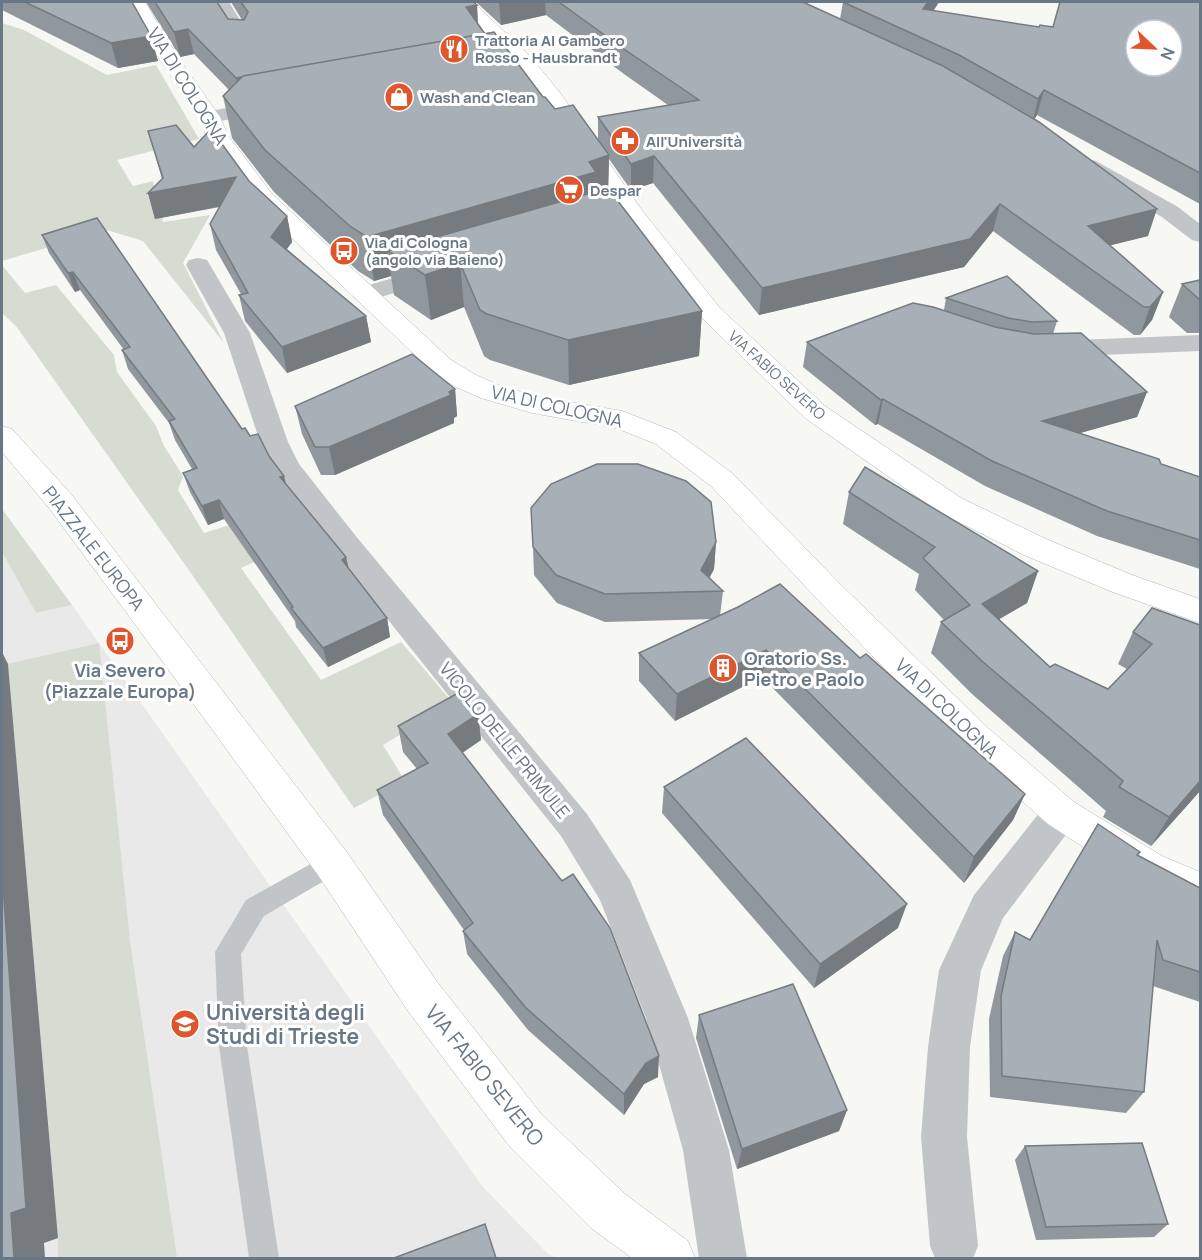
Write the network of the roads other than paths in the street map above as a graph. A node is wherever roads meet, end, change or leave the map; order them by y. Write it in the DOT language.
graph roads {
  1 [pos="136,2"];
  2 [pos="220,2"];
  3 [pos="463,2"];
  4 [pos="242,38"];
  5 [pos="292,102"];
  6 [pos="210,117"];
  7 [pos="1067,155"];
  8 [pos="1200,235"];
  9 [pos="198,265"];
  10 [pos="457,267"];
  11 [pos="364,294"];
  12 [pos="1200,343"];
  13 [pos="1027,349"];
  14 [pos="2,435"];
  15 [pos="1200,611"];
  16 [pos="183,664"];
  17 [pos="1061,813"];
  18 [pos="332,863"];
  19 [pos="1200,890"];
  20 [pos="954,1246"];
  21 [pos="264,1258"];
  22 [pos="671,1258"];
  23 [pos="723,1258"];
  1 -- 6 [label="main road, VIA DI COLOGNA"];
  2 -- 4 [label="street"];
  3 -- 15 [label="main road, VIA FABIO SEVERO"];
  5 -- 6 [label="street"];
  6 -- 11 [label="main road, VIA DI COLOGNA"];
  7 -- 8 [label="street"];
  9 -- 23 [label="street, VICOLO DELLE PRIMULE"];
  10 -- 11 [label="street"];
  11 -- 17 [label="main road, VIA DI COLOGNA"];
  12 -- 13 [label="street"];
  14 -- 16 [label="main road, PIAZZALE EUROPA"];
  16 -- 18 [label="main road, VIA FABIO SEVERO"];
  17 -- 19 [label="main road, VIA DI COLOGNA"];
  17 -- 20 [label="street"];
  18 -- 21 [label="lane"];
  18 -- 22 [label="main road, VIA FABIO SEVERO"];
}
